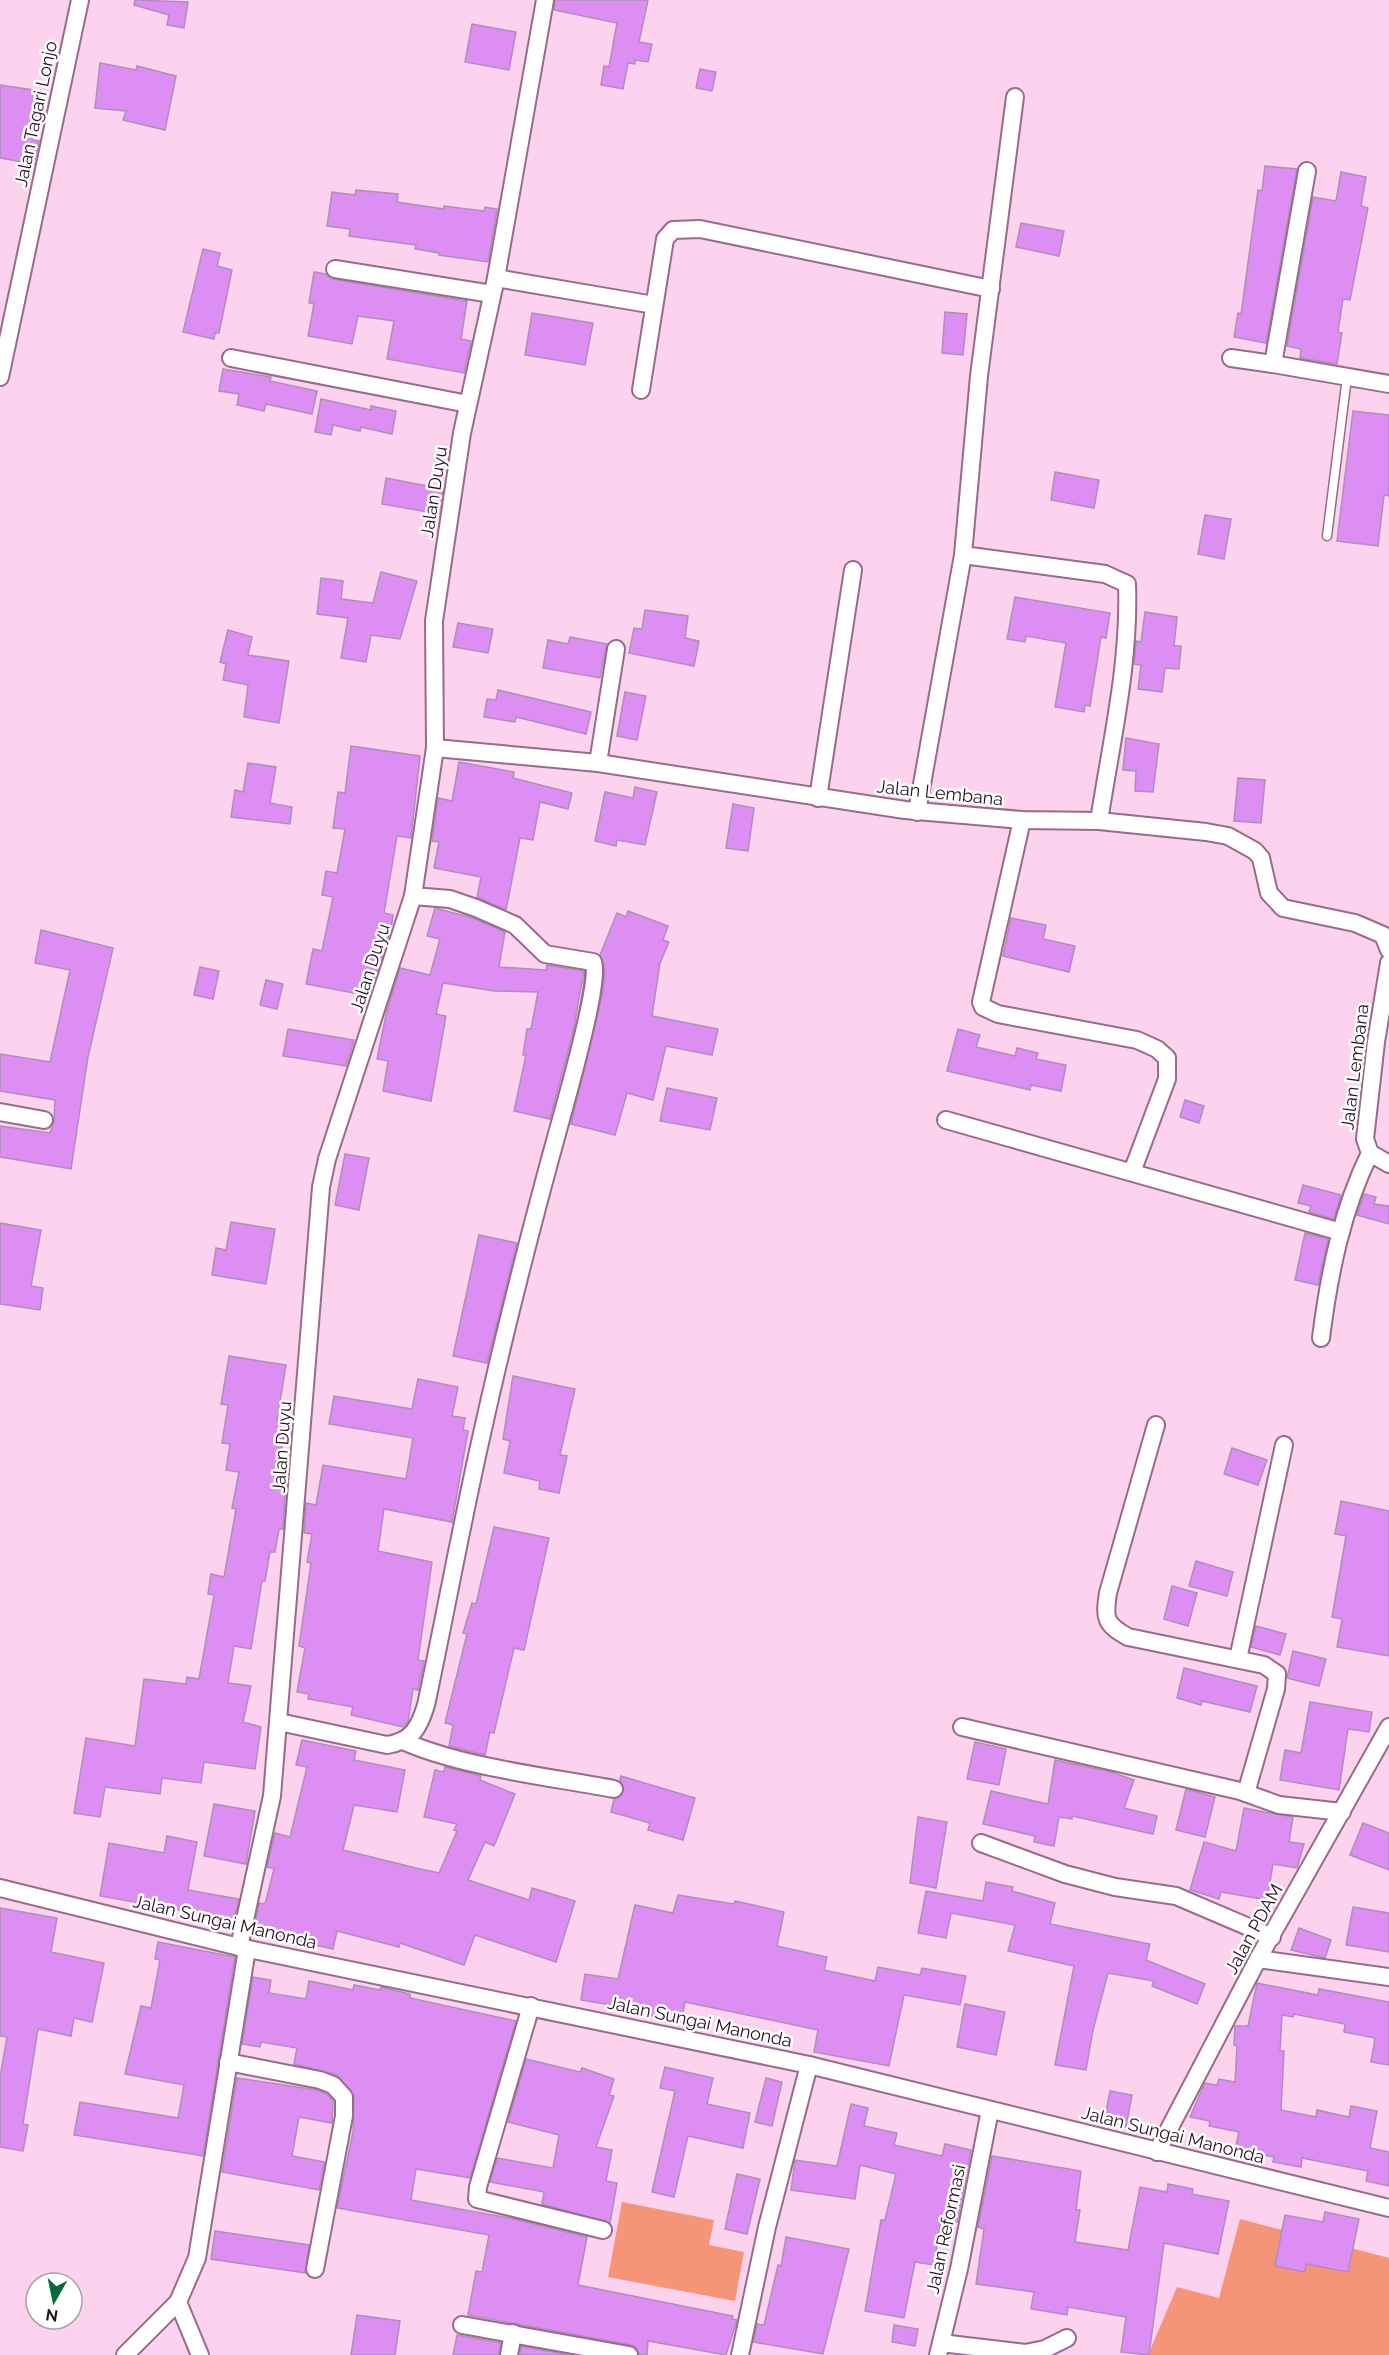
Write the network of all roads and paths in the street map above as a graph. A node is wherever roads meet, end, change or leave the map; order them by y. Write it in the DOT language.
graph roads {
  1 [pos="80,0"];
  2 [pos="545,0"];
  3 [pos="1015,98"];
  4 [pos="1307,171"];
  5 [pos="335,269"];
  6 [pos="494,286"];
  7 [pos="991,289"];
  8 [pos="654,305"];
  9 [pos="231,358"];
  10 [pos="1231,358"];
  11 [pos="1274,364"];
  12 [pos="0,377"];
  13 [pos="1347,377"];
  14 [pos="1389,384"];
  15 [pos="641,390"];
  16 [pos="468,404"];
  17 [pos="1327,536"];
  18 [pos="963,555"];
  19 [pos="853,570"];
  20 [pos="616,649"];
  21 [pos="435,748"];
  22 [pos="598,763"];
  23 [pos="818,798"];
  24 [pos="917,812"];
  25 [pos="1022,820"];
  26 [pos="1098,821"];
  27 [pos="413,896"];
  28 [pos="1389,950"];
  29 [pos="1389,963"];
  30 [pos="0,1112"];
  31 [pos="44,1120"];
  32 [pos="946,1120"];
  33 [pos="1370,1153"];
  34 [pos="1389,1164"];
  35 [pos="1132,1172"];
  36 [pos="1341,1232"];
  37 [pos="1321,1338"];
  38 [pos="1156,1425"];
  39 [pos="1284,1445"];
  40 [pos="1238,1659"];
  41 [pos="279,1722"];
  42 [pos="962,1727"];
  43 [pos="1389,1727"];
  44 [pos="403,1741"];
  45 [pos="614,1789"];
  46 [pos="1246,1793"];
  47 [pos="1342,1812"];
  48 [pos="981,1843"];
  49 [pos="0,1888"];
  50 [pos="1272,1937"];
  51 [pos="243,1948"];
  52 [pos="1258,1959"];
  53 [pos="1389,1977"];
  54 [pos="531,2006"];
  55 [pos="228,2062"];
  56 [pos="808,2065"];
  57 [pos="990,2110"];
  58 [pos="1157,2152"];
  59 [pos="1389,2208"];
  60 [pos="603,2230"];
  61 [pos="315,2269"];
  62 [pos="178,2302"];
  63 [pos="462,2325"];
  64 [pos="513,2333"];
  65 [pos="1067,2338"];
  66 [pos="939,2349"];
  67 [pos="125,2355"];
  68 [pos="200,2355"];
  69 [pos="509,2355"];
  70 [pos="629,2355"];
  71 [pos="740,2355"];
  1 -- 12 [label="street, Jalan Tagari Lonjo"];
  2 -- 6 [label="street, Jalan Duyu"];
  3 -- 7 [label="street"];
  4 -- 11 [label="street"];
  5 -- 6 [label="street"];
  6 -- 8 [label="street"];
  6 -- 16 [label="street, Jalan Duyu"];
  7 -- 8 [label="street"];
  7 -- 18 [label="street"];
  8 -- 15 [label="street"];
  9 -- 16 [label="street"];
  10 -- 11 [label="street"];
  11 -- 13 [label="street"];
  13 -- 14 [label="street"];
  13 -- 17 [label="lane"];
  16 -- 21 [label="street, Jalan Duyu"];
  18 -- 24 [label="street"];
  18 -- 26 [label="street"];
  19 -- 23 [label="street"];
  20 -- 22 [label="street"];
  21 -- 22 [label="street, Jalan Lembana"];
  21 -- 27 [label="street, Jalan Duyu"];
  22 -- 23 [label="street, Jalan Lembana"];
  23 -- 24 [label="street, Jalan Lembana"];
  24 -- 25 [label="street, Jalan Lembana"];
  25 -- 26 [label="street, Jalan Lembana"];
  25 -- 35 [label="street"];
  26 -- 28 [label="street, Jalan Lembana"];
  27 -- 41 [label="street, Jalan Duyu"];
  27 -- 44 [label="street"];
  29 -- 33 [label="street, Jalan Lembana"];
  30 -- 31 [label="street"];
  32 -- 35 [label="street"];
  33 -- 34 [label="street, Jalan Lembana"];
  33 -- 36 [label="street"];
  35 -- 36 [label="street"];
  36 -- 37 [label="street"];
  38 -- 40 [label="street"];
  39 -- 40 [label="street"];
  40 -- 46 [label="street"];
  41 -- 44 [label="street"];
  41 -- 51 [label="street, Jalan Duyu"];
  42 -- 46 [label="street"];
  43 -- 47 [label="street, Jalan PDAM"];
  44 -- 45 [label="street"];
  46 -- 47 [label="street"];
  47 -- 50 [label="street, Jalan PDAM"];
  48 -- 50 [label="street"];
  49 -- 51 [label="street, Jalan Sungai Manonda"];
  50 -- 52 [label="street, Jalan PDAM"];
  51 -- 54 [label="street, Jalan Sungai Manonda"];
  51 -- 55 [label="street, Jalan Duyu"];
  52 -- 53 [label="street"];
  52 -- 58 [label="street, Jalan PDAM"];
  54 -- 56 [label="street, Jalan Sungai Manonda"];
  54 -- 60 [label="street"];
  55 -- 61 [label="street"];
  55 -- 62 [label="street, Jalan Duyu"];
  56 -- 57 [label="street, Jalan Sungai Manonda"];
  56 -- 71 [label="street"];
  57 -- 58 [label="street, Jalan Sungai Manonda"];
  57 -- 66 [label="street, Jalan Reformasi"];
  58 -- 59 [label="street, Jalan Sungai Manonda"];
  62 -- 67 [label="street, Jalan Duyu"];
  62 -- 68 [label="street"];
  63 -- 64 [label="street"];
  64 -- 69 [label="street"];
  64 -- 70 [label="street"];
  65 -- 66 [label="street"];
}
